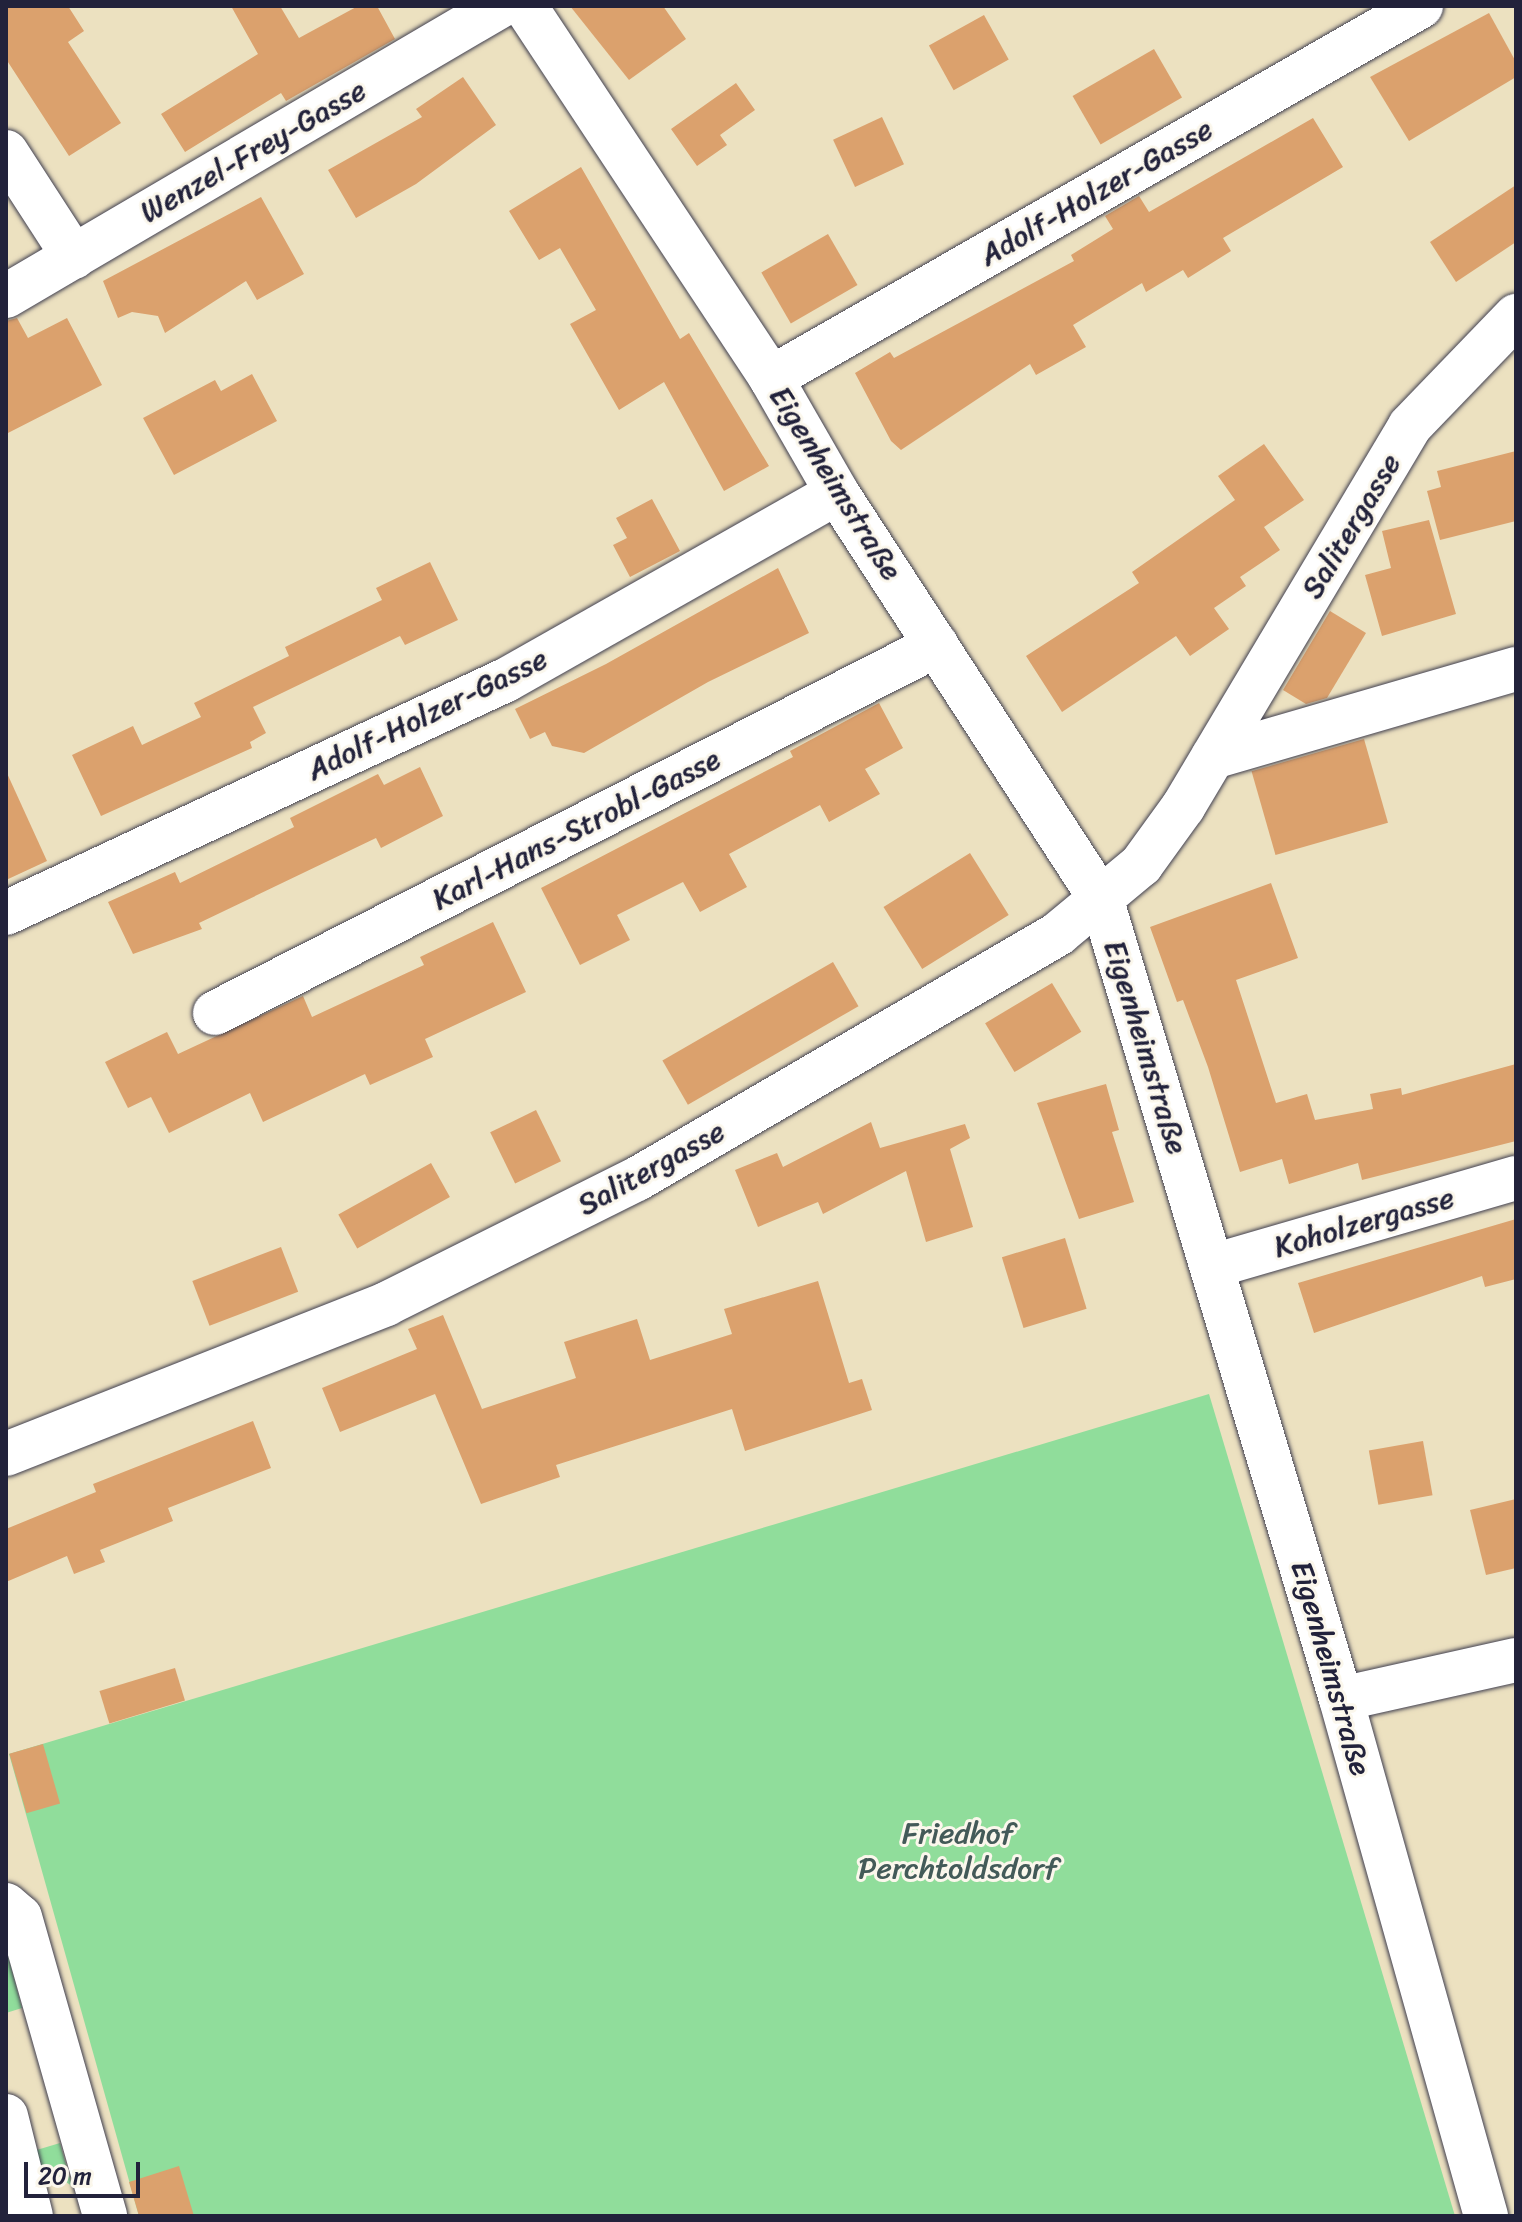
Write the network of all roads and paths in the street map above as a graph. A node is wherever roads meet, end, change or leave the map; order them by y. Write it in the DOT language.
graph roads {
  1 [pos="500,6"];
  2 [pos="525,6"];
  3 [pos="1421,6"];
  4 [pos="6,152"];
  5 [pos="74,257"];
  6 [pos="6,296"];
  7 [pos="1516,316"];
  8 [pos="771,378"];
  9 [pos="837,493"];
  10 [pos="937,645"];
  11 [pos="1516,669"];
  12 [pos="1213,757"];
  13 [pos="1102,901"];
  14 [pos="6,913"];
  15 [pos="215,1013"];
  16 [pos="1516,1178"];
  17 [pos="1213,1266"];
  18 [pos="6,1454"];
  19 [pos="1516,1660"];
  20 [pos="1341,1699"];
  21 [pos="6,1905"];
  22 [pos="6,2116"];
  23 [pos="31,2216"];
  24 [pos="105,2216"];
  25 [pos="1486,2216"];
  1 -- 5 [label="street, Wenzel-Frey-Gasse"];
  2 -- 8 [label="street, Eigenheimstraße"];
  3 -- 8 [label="street, Adolf-Holzer-Gasse"];
  4 -- 5 [label="street"];
  5 -- 6 [label="street, Wenzel-Frey-Gasse"];
  7 -- 12 [label="street, Salitergasse"];
  8 -- 9 [label="street, Eigenheimstraße"];
  9 -- 10 [label="street, Eigenheimstraße"];
  9 -- 14 [label="street, Adolf-Holzer-Gasse"];
  10 -- 13 [label="street, Eigenheimstraße"];
  10 -- 15 [label="street, Karl-Hans-Strobl-Gasse"];
  11 -- 12 [label="street"];
  12 -- 13 [label="street, Salitergasse"];
  13 -- 17 [label="street, Eigenheimstraße"];
  13 -- 18 [label="street, Salitergasse"];
  16 -- 17 [label="street, Koholzergasse"];
  17 -- 20 [label="street, Eigenheimstraße"];
  19 -- 20 [label="street"];
  20 -- 25 [label="street, Eigenheimstraße"];
  21 -- 24 [label="street"];
  22 -- 23 [label="street"];
}
